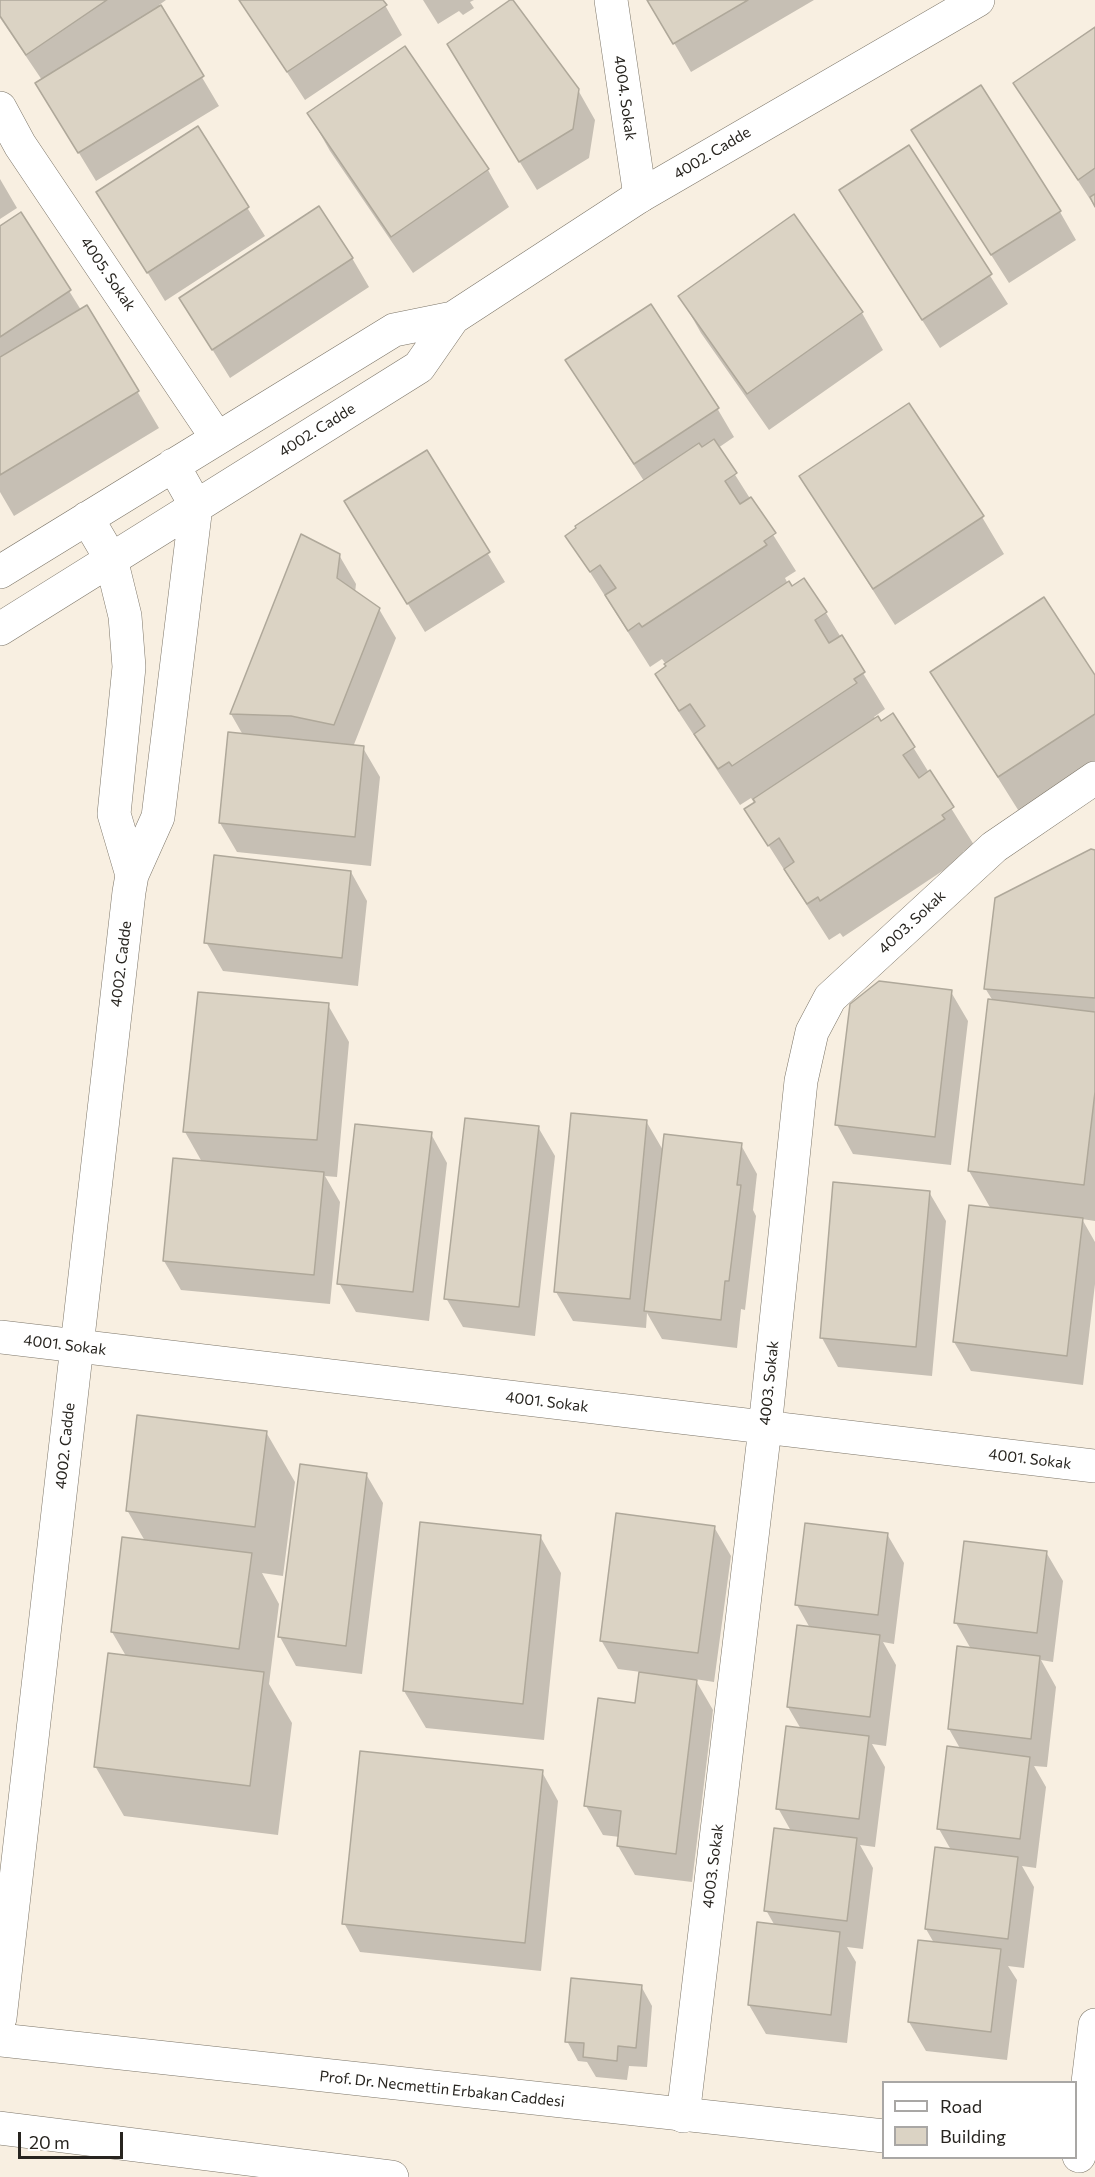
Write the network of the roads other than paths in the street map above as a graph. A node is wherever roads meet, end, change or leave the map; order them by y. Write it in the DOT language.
graph roads {
  1 [pos="611,0"];
  2 [pos="978,0"];
  3 [pos="0,108"];
  4 [pos="640,196"];
  5 [pos="453,318"];
  6 [pos="217,438"];
  7 [pos="173,465"];
  8 [pos="196,506"];
  9 [pos="87,518"];
  10 [pos="111,559"];
  11 [pos="0,572"];
  12 [pos="0,629"];
  13 [pos="1095,778"];
  14 [pos="132,875"];
  15 [pos="0,1337"];
  16 [pos="76,1347"];
  17 [pos="765,1428"];
  18 [pos="1095,1466"];
  19 [pos="0,2018"];
  20 [pos="1095,2025"];
  21 [pos="0,2040"];
  22 [pos="683,2116"];
  23 [pos="0,2128"];
  24 [pos="882,2136"];
  25 [pos="1083,2157"];
  26 [pos="392,2177"];
  1 -- 4 [label="street, 4004. Sokak"];
  2 -- 4 [label="street, 4002. Cadde"];
  3 -- 6 [label="street, 4005. Sokak"];
  4 -- 5 [label="street, 4002. Cadde"];
  5 -- 6 [label="street, 4002. Cadde"];
  5 -- 8 [label="street, 4002. Cadde"];
  6 -- 7 [label="street, 4002. Cadde"];
  7 -- 8 [label="street"];
  7 -- 9 [label="street, 4002. Cadde"];
  8 -- 10 [label="street, 4002. Cadde"];
  8 -- 14 [label="street, 4002. Cadde"];
  9 -- 10 [label="street, 4002. Cadde"];
  9 -- 11 [label="street"];
  10 -- 12 [label="street"];
  10 -- 14 [label="street, 4002. Cadde"];
  13 -- 17 [label="street, 4003. Sokak"];
  14 -- 16 [label="street, 4002. Cadde"];
  15 -- 16 [label="street, 4001. Sokak"];
  16 -- 17 [label="street, 4001. Sokak"];
  16 -- 19 [label="street, 4002. Cadde"];
  17 -- 18 [label="street, 4001. Sokak"];
  17 -- 22 [label="street, 4003. Sokak"];
  20 -- 25 [label="street"];
  21 -- 22 [label="street, Prof. Dr. Necmettin Erbakan Caddesi"];
  22 -- 24 [label="street, Prof. Dr. Necmettin Erbakan Caddesi"];
  23 -- 26 [label="street"];
}
